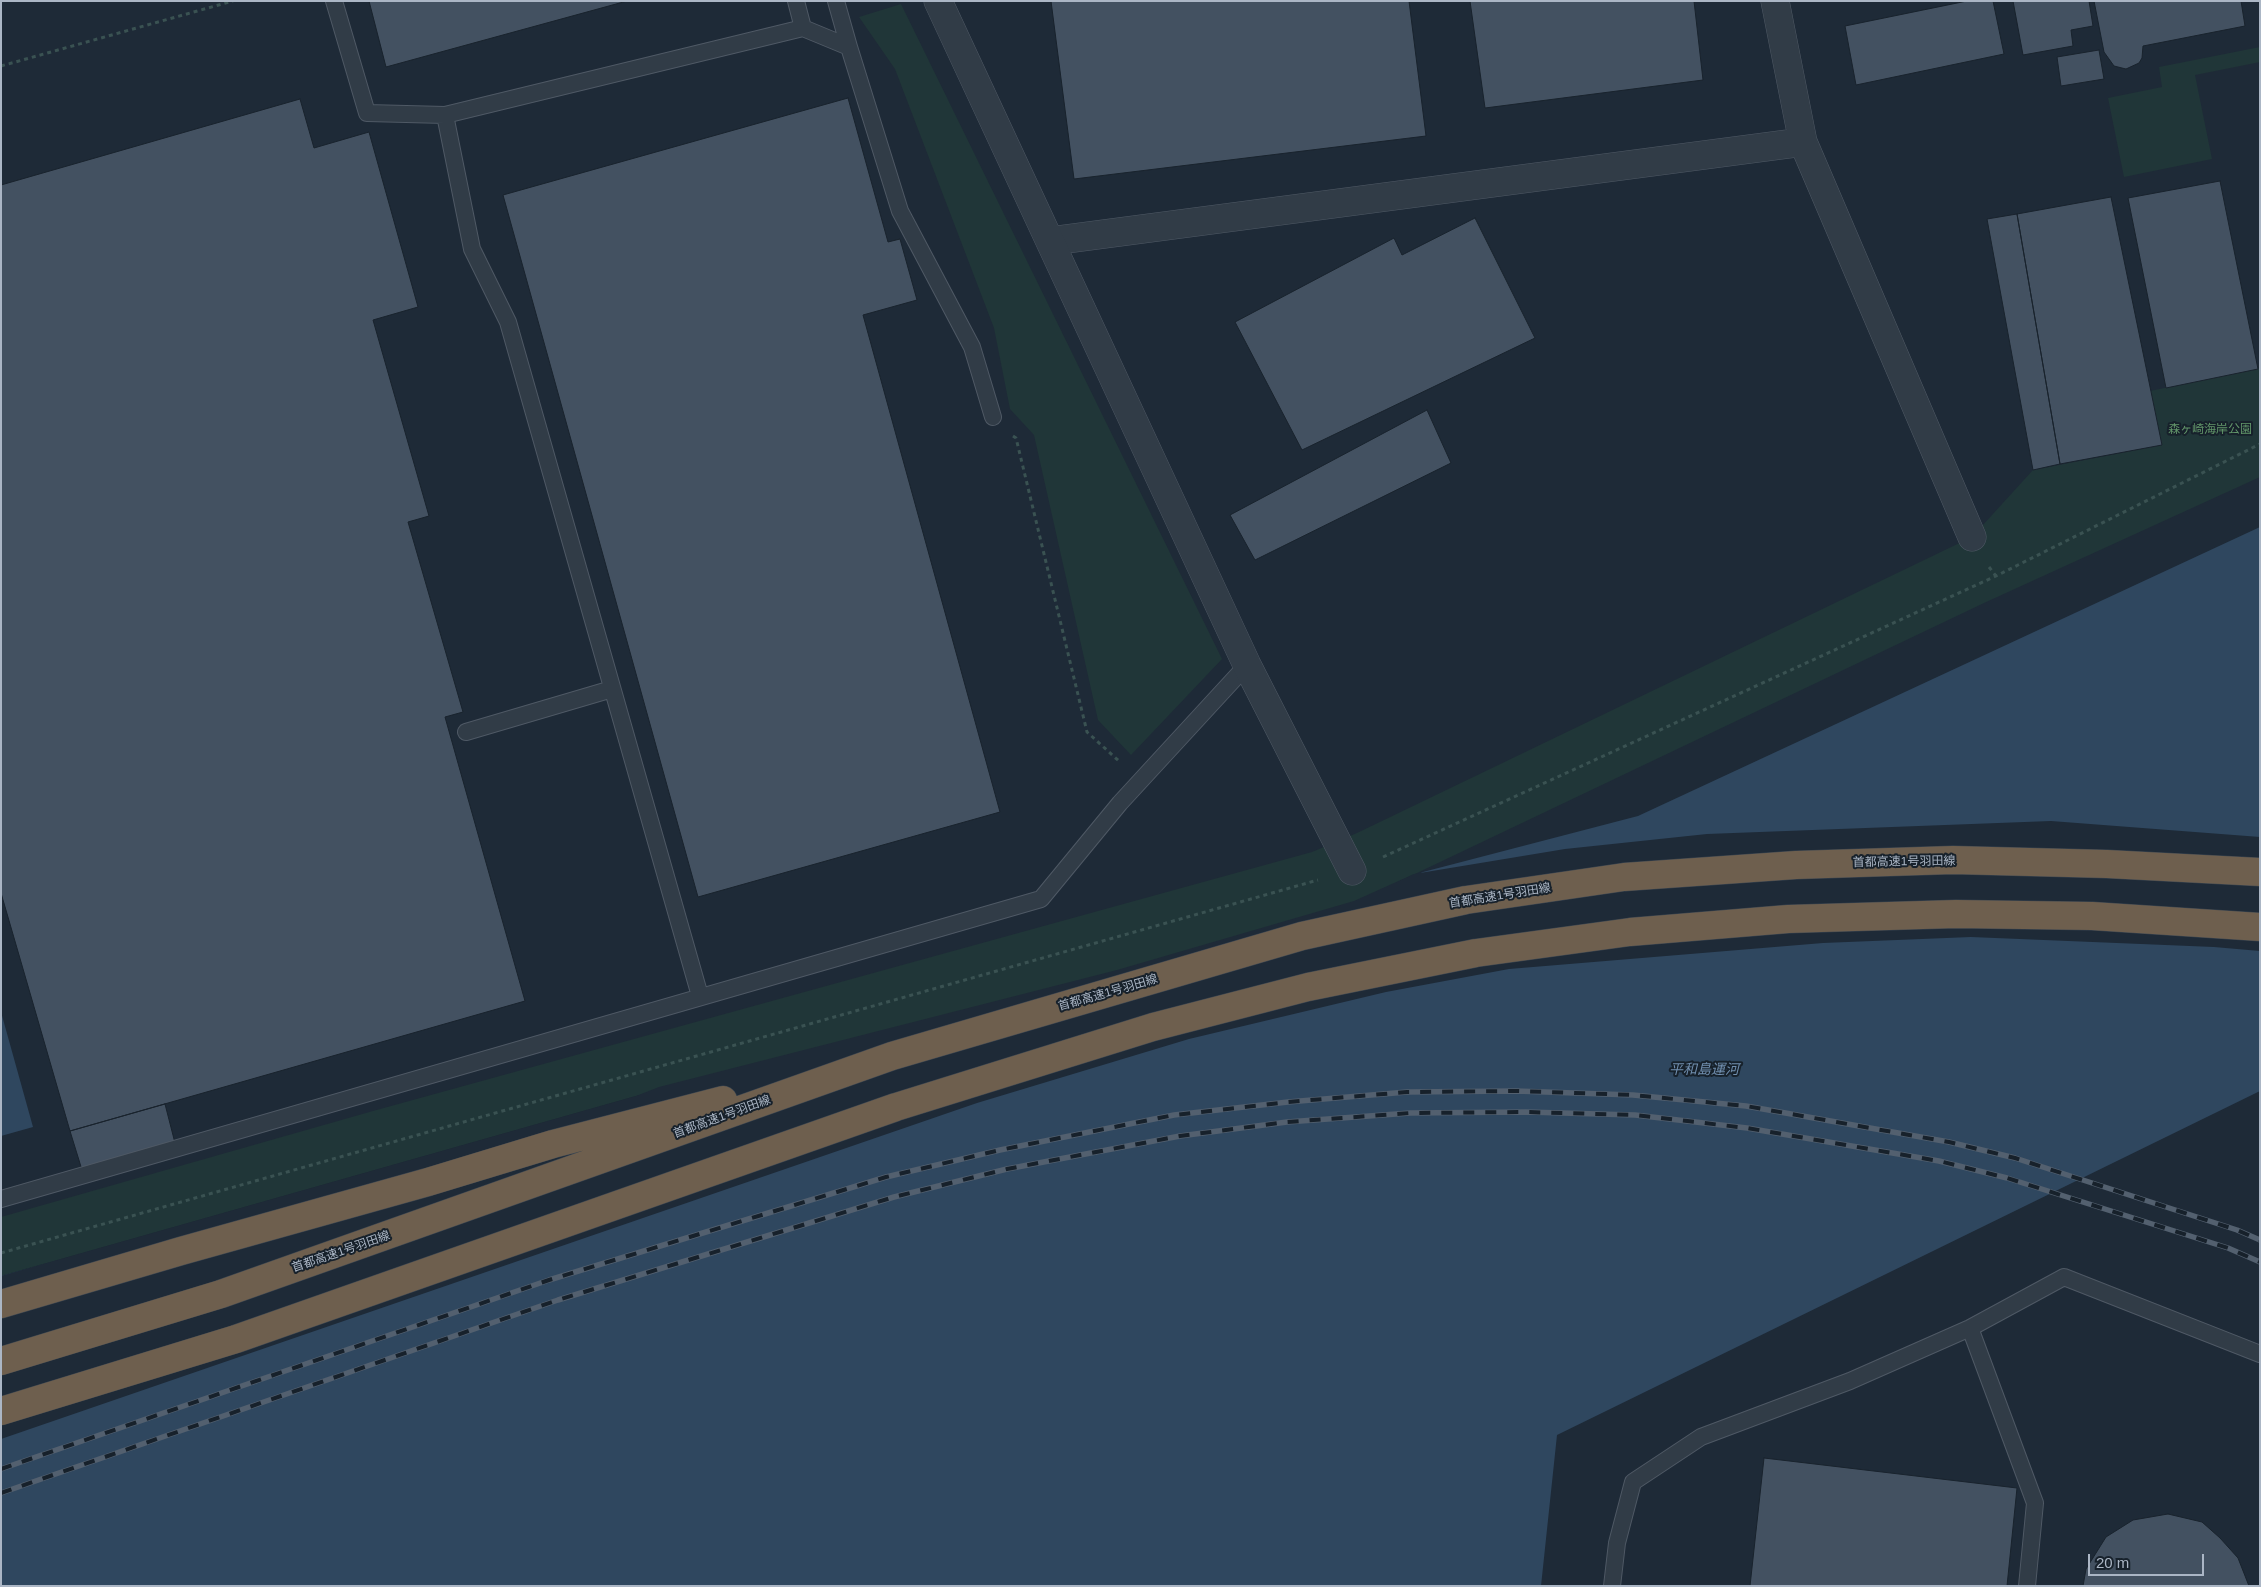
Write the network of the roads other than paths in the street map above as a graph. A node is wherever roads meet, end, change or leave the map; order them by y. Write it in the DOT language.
graph roads {
  1 [pos="334,1"];
  2 [pos="796,1"];
  3 [pos="836,1"];
  4 [pos="938,1"];
  5 [pos="1775,1"];
  6 [pos="803,28"];
  7 [pos="849,47"];
  8 [pos="445,115"];
  9 [pos="1803,142"];
  10 [pos="1051,241"];
  11 [pos="993,416"];
  12 [pos="1972,537"];
  13 [pos="1247,665"];
  14 [pos="612,689"];
  15 [pos="466,732"];
  16 [pos="1352,871"];
  17 [pos="2260,872"];
  18 [pos="2260,927"];
  19 [pos="700,996"];
  20 [pos="892,1056"];
  21 [pos="1,1199"];
  22 [pos="1,1304"];
  23 [pos="1970,1328"];
  24 [pos="2260,1354"];
  25 [pos="1,1361"];
  26 [pos="1,1411"];
  27 [pos="1612,1586"];
  28 [pos="2027,1586"];
  1 -- 8 [label="lane"];
  2 -- 6 [label="lane"];
  3 -- 7 [label="lane"];
  4 -- 10 [label="street"];
  5 -- 9 [label="street"];
  6 -- 7 [label="lane"];
  6 -- 8 [label="lane"];
  7 -- 11 [label="lane"];
  8 -- 14 [label="lane"];
  9 -- 10 [label="street"];
  9 -- 12 [label="street"];
  10 -- 13 [label="street"];
  13 -- 16 [label="street"];
  13 -- 19 [label="lane"];
  14 -- 15 [label="lane"];
  14 -- 19 [label="lane"];
  17 -- 20 [label="highway, 首都高速1号羽田線"];
  18 -- 26 [label="highway"];
  19 -- 21 [label="lane"];
  20 -- 22 [label="highway"];
  20 -- 25 [label="highway, 首都高速1号羽田線"];
  23 -- 24 [label="lane"];
  23 -- 27 [label="lane"];
  23 -- 28 [label="lane"];
}
